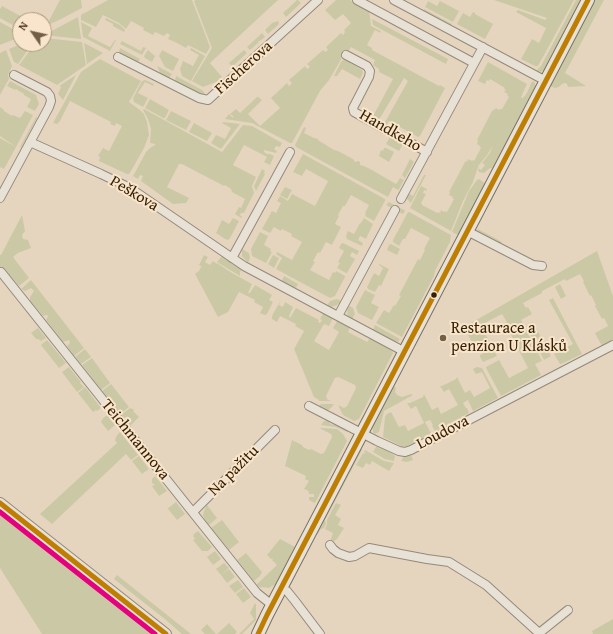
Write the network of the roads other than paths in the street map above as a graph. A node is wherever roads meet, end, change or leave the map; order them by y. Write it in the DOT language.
graph roads {
  1 [pos="318,0"];
  2 [pos="357,0"];
  3 [pos="394,0"];
  4 [pos="588,0"];
  5 [pos="483,47"];
  6 [pos="346,55"];
  7 [pos="118,56"];
  8 [pos="474,63"];
  9 [pos="14,75"];
  10 [pos="546,81"];
  11 [pos="30,142"];
  12 [pos="290,152"];
  13 [pos="426,152"];
  14 [pos="0,198"];
  15 [pos="401,199"];
  16 [pos="395,210"];
  17 [pos="467,232"];
  18 [pos="232,258"];
  19 [pos="542,266"];
  20 [pos="1,272"];
  21 [pos="338,316"];
  22 [pos="613,345"];
  23 [pos="404,352"];
  24 [pos="309,406"];
  25 [pos="275,430"];
  26 [pos="362,434"];
  27 [pos="0,503"];
  28 [pos="193,512"];
  29 [pos="330,545"];
  30 [pos="281,588"];
  31 [pos="272,605"];
  32 [pos="568,610"];
  33 [pos="166,634"];
  34 [pos="258,634"];
  35 [pos="320,634"];
  36 [pos="539,634"];
  1 -- 7 [label="street, Fischerova"];
  2 -- 8 [label="street"];
  3 -- 5 [label="street"];
  4 -- 10 [label="main road"];
  5 -- 8 [label="street, Handkeho"];
  5 -- 10 [label="street"];
  6 -- 13 [label="street, Handkeho"];
  8 -- 13 [label="street, Handkeho"];
  9 -- 11 [label="street"];
  10 -- 17 [label="main road"];
  11 -- 14 [label="street"];
  11 -- 18 [label="street, Peškova"];
  12 -- 18 [label="street"];
  13 -- 15 [label="street, Handkeho"];
  16 -- 21 [label="street"];
  17 -- 19 [label="street"];
  17 -- 23 [label="main road"];
  18 -- 21 [label="street, Peškova"];
  20 -- 28 [label="street, Teichmannova"];
  21 -- 23 [label="street, Peškova"];
  22 -- 26 [label="street, Loudova"];
  23 -- 26 [label="main road"];
  24 -- 26 [label="street, Loudova"];
  25 -- 28 [label="street, Na pažitu"];
  26 -- 30 [label="main road"];
  27 -- 33 [label="street"];
  28 -- 31 [label="street, Teichmannova"];
  29 -- 36 [label="street"];
  30 -- 31 [label="main road"];
  30 -- 35 [label="street"];
  31 -- 34 [label="main road"];
  32 -- 36 [label="street"];
}
